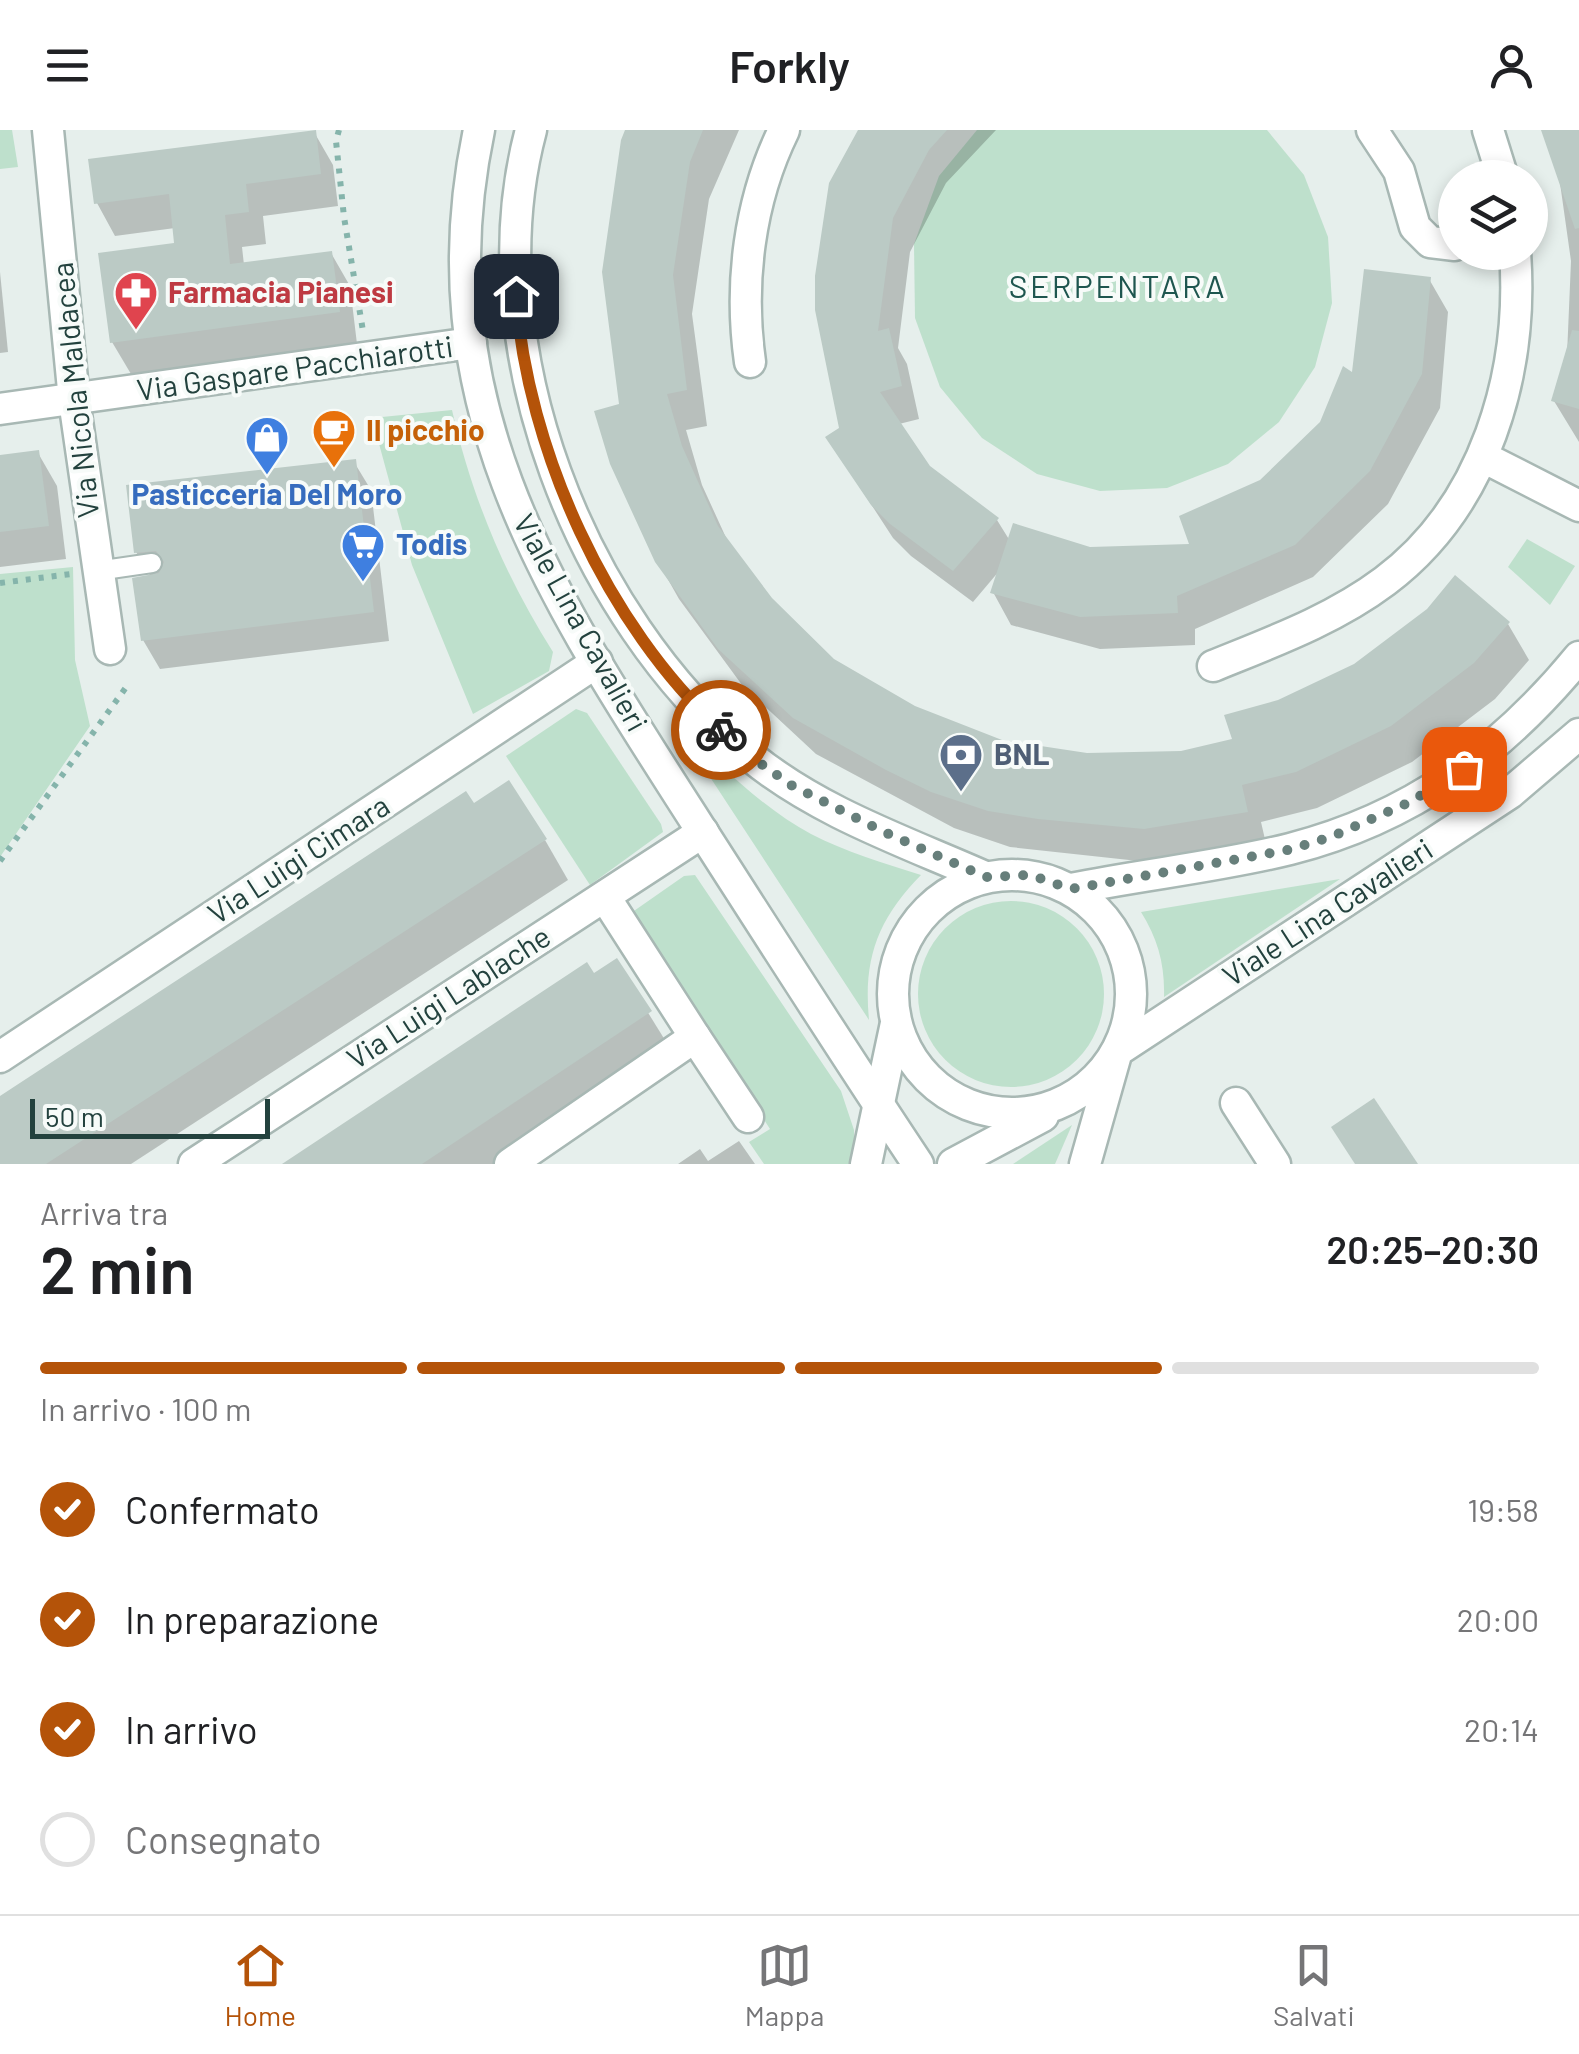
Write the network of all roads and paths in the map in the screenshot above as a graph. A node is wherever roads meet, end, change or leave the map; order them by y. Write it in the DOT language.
graph roads {
  1 [pos="48,130"];
  2 [pos="338,130"];
  3 [pos="479,130"];
  4 [pos="531,130"];
  5 [pos="784,130"];
  6 [pos="1372,130"];
  7 [pos="1488,130"];
  8 [pos="1498,160"];
  9 [pos="466,218"];
  10 [pos="515,237"];
  11 [pos="1438,246"];
  12 [pos="1515,270"];
  13 [pos="470,343"];
  14 [pos="368,358"];
  15 [pos="750,362"];
  16 [pos="74,400"];
  17 [pos="0,409"];
  18 [pos="1483,457"];
  19 [pos="1579,506"];
  20 [pos="152,564"];
  21 [pos="97,571"];
  22 [pos="0,582"];
  23 [pos="110,649"];
  24 [pos="1579,657"];
  25 [pos="597,662"];
  26 [pos="1213,666"];
  27 [pos="127,686"];
  28 [pos="1579,734"];
  29 [pos="703,832"];
  30 [pos="0,861"];
  31 [pos="986,877"];
  32 [pos="1071,889"];
  33 [pos="604,897"];
  34 [pos="896,1023"];
  35 [pos="696,1037"];
  36 [pos="1118,1051"];
  37 [pos="0,1057"];
  38 [pos="1078,1094"];
  39 [pos="1236,1103"];
  40 [pos="879,1105"];
  41 [pos="748,1117"];
  42 [pos="194,1164"];
  43 [pos="510,1164"];
  44 [pos="866,1164"];
  45 [pos="918,1164"];
  46 [pos="953,1164"];
  47 [pos="1085,1164"];
  48 [pos="1276,1164"];
  1 -- 16 [label="street, Via Nicola Maldacea"];
  2 -- 14 [label="path"];
  3 -- 9 [label="street, Viale Lina Cavalieri"];
  4 -- 10 [label="street, Viale Lina Cavalieri"];
  5 -- 15 [label="street"];
  6 -- 11 [label="street"];
  7 -- 8 [label="street"];
  9 -- 10 [label="street"];
  9 -- 13 [label="street, Viale Lina Cavalieri"];
  10 -- 31 [label="street, Viale Lina Cavalieri"];
  12 -- 18 [label="street"];
  13 -- 14 [label="street, Via Gaspare Pacchiarotti"];
  13 -- 25 [label="street, Viale Lina Cavalieri"];
  14 -- 16 [label="street, Via Gaspare Pacchiarotti"];
  16 -- 17 [label="street, Via Gaspare Pacchiarotti"];
  16 -- 21 [label="street, Via Nicola Maldacea"];
  18 -- 19 [label="street"];
  18 -- 26 [label="street"];
  20 -- 21 [label="lane"];
  21 -- 22 [label="path"];
  21 -- 23 [label="street, Via Nicola Maldacea"];
  24 -- 32 [label="street, Viale Lina Cavalieri"];
  25 -- 29 [label="street, Viale Lina Cavalieri"];
  25 -- 37 [label="street, Via Luigi Cimara"];
  27 -- 30 [label="path"];
  28 -- 36 [label="street, Viale Lina Cavalieri"];
  29 -- 33 [label="street, Via Luigi Lablache"];
  29 -- 40 [label="street, Viale Lina Cavalieri"];
  31 -- 32 [label="street"];
  31 -- 34 [label="street"];
  32 -- 36 [label="street"];
  33 -- 35 [label="street"];
  33 -- 42 [label="street, Via Luigi Lablache"];
  34 -- 38 [label="street"];
  34 -- 40 [label="street"];
  35 -- 41 [label="street"];
  35 -- 43 [label="street"];
  36 -- 38 [label="street"];
  36 -- 47 [label="street"];
  38 -- 46 [label="street"];
  39 -- 48 [label="street"];
  40 -- 44 [label="street"];
  40 -- 45 [label="street, Viale Lina Cavalieri"];
}
